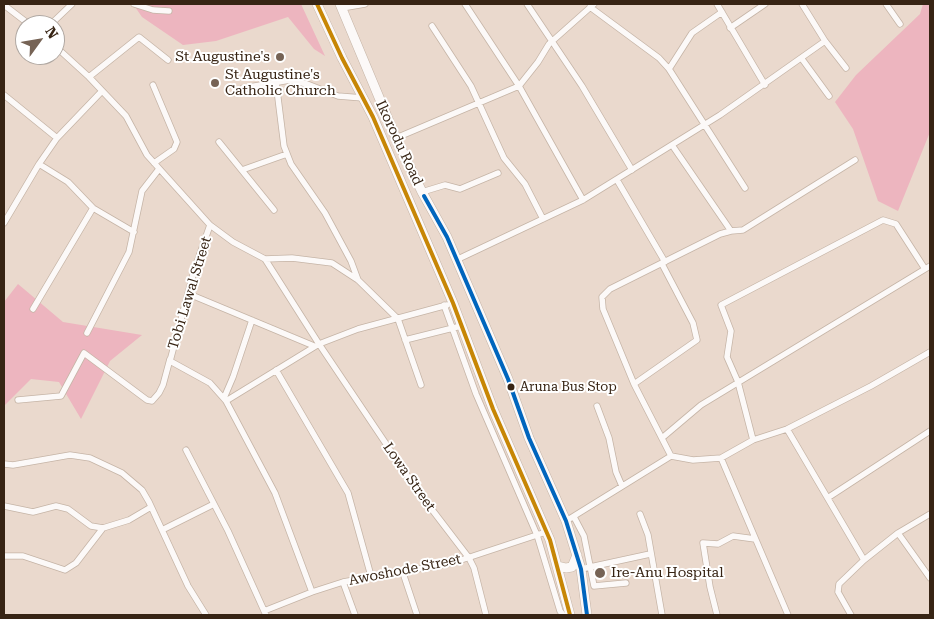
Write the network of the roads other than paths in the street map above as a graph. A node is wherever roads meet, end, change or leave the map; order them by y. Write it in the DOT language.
graph roads {
  1 [pos="72,4"];
  2 [pos="134,4"];
  3 [pos="317,4"];
  4 [pos="365,4"];
  5 [pos="465,4"];
  6 [pos="527,4"];
  7 [pos="717,4"];
  8 [pos="765,4"];
  9 [pos="802,4"];
  10 [pos="886,4"];
  11 [pos="4,5"];
  12 [pos="592,5"];
  13 [pos="341,6"];
  14 [pos="169,11"];
  15 [pos="722,12"];
  16 [pos="17,15"];
  17 [pos="60,15"];
  18 [pos="900,24"];
  19 [pos="432,26"];
  20 [pos="730,28"];
  21 [pos="552,41"];
  22 [pos="825,41"];
  23 [pos="65,55"];
  24 [pos="802,59"];
  25 [pos="168,60"];
  26 [pos="846,68"];
  27 [pos="669,69"];
  28 [pos="90,77"];
  29 [pos="276,82"];
  30 [pos="153,85"];
  31 [pos="765,85"];
  32 [pos="519,86"];
  33 [pos="243,88"];
  34 [pos="102,91"];
  35 [pos="4,95"];
  36 [pos="829,96"];
  37 [pos="363,98"];
  38 [pos="480,102"];
  39 [pos="705,124"];
  40 [pos="58,138"];
  41 [pos="396,138"];
  42 [pos="219,142"];
  43 [pos="672,144"];
  44 [pos="286,154"];
  45 [pos="855,160"];
  46 [pos="154,163"];
  47 [pos="39,164"];
  48 [pos="159,169"];
  49 [pos="242,170"];
  50 [pos="632,170"];
  51 [pos="498,173"];
  52 [pos="617,180"];
  53 [pos="745,188"];
  54 [pos="422,192"];
  55 [pos="583,200"];
  56 [pos="93,208"];
  57 [pos="274,210"];
  58 [pos="543,220"];
  59 [pos="4,223"];
  60 [pos="210,225"];
  61 [pos="731,231"];
  62 [pos="134,232"];
  63 [pos="265,258"];
  64 [pos="456,260"];
  65 [pos="664,263"];
  66 [pos="928,268"];
  67 [pos="358,280"];
  68 [pos="188,294"];
  69 [pos="448,304"];
  70 [pos="33,309"];
  71 [pos="398,319"];
  72 [pos="252,320"];
  73 [pos="461,326"];
  74 [pos="452,328"];
  75 [pos="87,333"];
  76 [pos="405,340"];
  77 [pos="317,345"];
  78 [pos="930,352"];
  79 [pos="170,360"];
  80 [pos="276,370"];
  81 [pos="738,382"];
  82 [pos="634,384"];
  83 [pos="421,385"];
  84 [pos="18,400"];
  85 [pos="225,400"];
  86 [pos="597,406"];
  87 [pos="787,429"];
  88 [pos="930,431"];
  89 [pos="662,438"];
  90 [pos="753,440"];
  91 [pos="186,450"];
  92 [pos="670,456"];
  93 [pos="721,458"];
  94 [pos="4,464"];
  95 [pos="622,486"];
  96 [pos="828,497"];
  97 [pos="214,504"];
  98 [pos="4,506"];
  99 [pos="151,507"];
  100 [pos="640,514"];
  101 [pos="930,514"];
  102 [pos="570,519"];
  103 [pos="103,528"];
  104 [pos="162,530"];
  105 [pos="546,532"];
  106 [pos="898,533"];
  107 [pos="536,535"];
  108 [pos="755,539"];
  109 [pos="577,553"];
  110 [pos="650,554"];
  111 [pos="4,556"];
  112 [pos="469,558"];
  113 [pos="864,560"];
  114 [pos="558,566"];
  115 [pos="591,566"];
  116 [pos="581,569"];
  117 [pos="402,573"];
  118 [pos="372,576"];
  119 [pos="930,578"];
  120 [pos="343,582"];
  121 [pos="626,583"];
  122 [pos="312,592"];
  123 [pos="265,613"];
  124 [pos="206,615"];
  125 [pos="355,615"];
  126 [pos="417,615"];
  127 [pos="486,615"];
  128 [pos="563,615"];
  129 [pos="570,615"];
  130 [pos="587,615"];
  131 [pos="662,615"];
  132 [pos="717,615"];
  133 [pos="788,615"];
  134 [pos="851,615"];
  1 -- 17 [label="street"];
  2 -- 14 [label="street"];
  3 -- 37 [label="highway, Ikorodu Road"];
  4 -- 13 [label="street"];
  5 -- 32 [label="street"];
  6 -- 21 [label="street"];
  7 -- 15 [label="street"];
  8 -- 20 [label="street"];
  9 -- 22 [label="street"];
  10 -- 18 [label="street"];
  11 -- 16 [label="street"];
  12 -- 21 [label="street"];
  12 -- 27 [label="street"];
  13 -- 41 [label="highway, Ikorodu Road"];
  15 -- 20 [label="street"];
  15 -- 27 [label="street"];
  19 -- 38 [label="street"];
  20 -- 31 [label="street"];
  21 -- 32 [label="street"];
  21 -- 50 [label="street"];
  22 -- 24 [label="street"];
  22 -- 26 [label="street"];
  23 -- 28 [label="street"];
  24 -- 31 [label="street"];
  24 -- 36 [label="street"];
  25 -- 28 [label="street"];
  27 -- 39 [label="street"];
  28 -- 34 [label="street"];
  29 -- 33 [label="street"];
  29 -- 37 [label="street"];
  29 -- 44 [label="street"];
  30 -- 46 [label="street"];
  31 -- 39 [label="street"];
  32 -- 38 [label="street"];
  32 -- 55 [label="street"];
  34 -- 40 [label="street"];
  34 -- 46 [label="street"];
  35 -- 40 [label="street"];
  37 -- 69 [label="highway, Ikorodu Road"];
  38 -- 41 [label="street"];
  38 -- 58 [label="street"];
  39 -- 43 [label="street"];
  39 -- 53 [label="street"];
  40 -- 47 [label="street"];
  41 -- 54 [label="highway, Ikorodu Road"];
  42 -- 49 [label="street"];
  43 -- 50 [label="street"];
  43 -- 61 [label="street"];
  44 -- 49 [label="street"];
  44 -- 67 [label="street"];
  45 -- 61 [label="street"];
  46 -- 48 [label="street"];
  47 -- 56 [label="street"];
  47 -- 59 [label="street"];
  48 -- 60 [label="street"];
  48 -- 62 [label="street"];
  49 -- 57 [label="street"];
  50 -- 52 [label="street"];
  51 -- 54 [label="street"];
  52 -- 55 [label="street"];
  52 -- 65 [label="street"];
  54 -- 64 [label="highway, Ikorodu Road"];
  55 -- 58 [label="street"];
  56 -- 62 [label="street"];
  56 -- 70 [label="street"];
  58 -- 64 [label="street"];
  60 -- 63 [label="street"];
  60 -- 68 [label="street, Tobi Lawal Street"];
  61 -- 65 [label="street"];
  62 -- 75 [label="street"];
  63 -- 67 [label="street"];
  63 -- 77 [label="street, Lowa Street"];
  64 -- 102 [label="highway, Ikorodu Road"];
  65 -- 82 [label="street"];
  65 -- 82 [label="street"];
  66 -- 81 [label="street"];
  66 -- 81 [label="street"];
  67 -- 71 [label="street"];
  68 -- 72 [label="street"];
  68 -- 79 [label="street, Tobi Lawal Street"];
  69 -- 71 [label="street"];
  69 -- 73 [label="highway, Ikorodu Road"];
  69 -- 74 [label="street"];
  71 -- 76 [label="street"];
  71 -- 77 [label="street"];
  72 -- 77 [label="street"];
  72 -- 85 [label="street"];
  73 -- 74 [label="street"];
  73 -- 105 [label="highway, Ikorodu Road"];
  74 -- 76 [label="street"];
  74 -- 107 [label="street"];
  76 -- 83 [label="street"];
  77 -- 80 [label="street"];
  77 -- 112 [label="street, Lowa Street"];
  78 -- 87 [label="street"];
  79 -- 84 [label="street, Tobi Lawal Street"];
  79 -- 85 [label="street"];
  80 -- 85 [label="street"];
  80 -- 118 [label="street"];
  81 -- 89 [label="street"];
  81 -- 90 [label="street"];
  82 -- 89 [label="street"];
  85 -- 122 [label="street"];
  86 -- 95 [label="street"];
  87 -- 90 [label="street"];
  87 -- 96 [label="street"];
  88 -- 96 [label="street"];
  89 -- 92 [label="street"];
  90 -- 93 [label="street"];
  91 -- 97 [label="street, Awoshode Street"];
  92 -- 93 [label="street"];
  92 -- 95 [label="street"];
  93 -- 108 [label="street"];
  94 -- 99 [label="street"];
  95 -- 102 [label="street"];
  96 -- 113 [label="street"];
  97 -- 104 [label="street"];
  97 -- 123 [label="street, Awoshode Street"];
  98 -- 103 [label="street"];
  99 -- 103 [label="street"];
  99 -- 104 [label="street"];
  100 -- 110 [label="street"];
  101 -- 106 [label="street"];
  102 -- 109 [label="highway, Ikorodu Road"];
  102 -- 115 [label="street"];
  103 -- 111 [label="street"];
  104 -- 124 [label="street"];
  105 -- 107 [label="street, Awoshode Street"];
  105 -- 114 [label="highway, Ikorodu Road"];
  106 -- 113 [label="street"];
  106 -- 119 [label="street"];
  107 -- 112 [label="street, Awoshode Street"];
  107 -- 128 [label="street"];
  108 -- 132 [label="street"];
  108 -- 133 [label="street"];
  109 -- 114 [label="highway"];
  109 -- 116 [label="highway, Ikorodu Road"];
  110 -- 115 [label="street"];
  110 -- 131 [label="street"];
  112 -- 117 [label="street, Awoshode Street"];
  112 -- 127 [label="street, Lowa Street"];
  113 -- 134 [label="street"];
  114 -- 129 [label="highway, Ikorodu Road"];
  115 -- 116 [label="street"];
  115 -- 121 [label="street"];
  116 -- 130 [label="highway, Ikorodu Road"];
  117 -- 118 [label="street, Awoshode Street"];
  117 -- 126 [label="street"];
  118 -- 120 [label="street, Awoshode Street"];
  120 -- 122 [label="street, Awoshode Street"];
  120 -- 125 [label="street"];
  122 -- 123 [label="street, Awoshode Street"];
}
